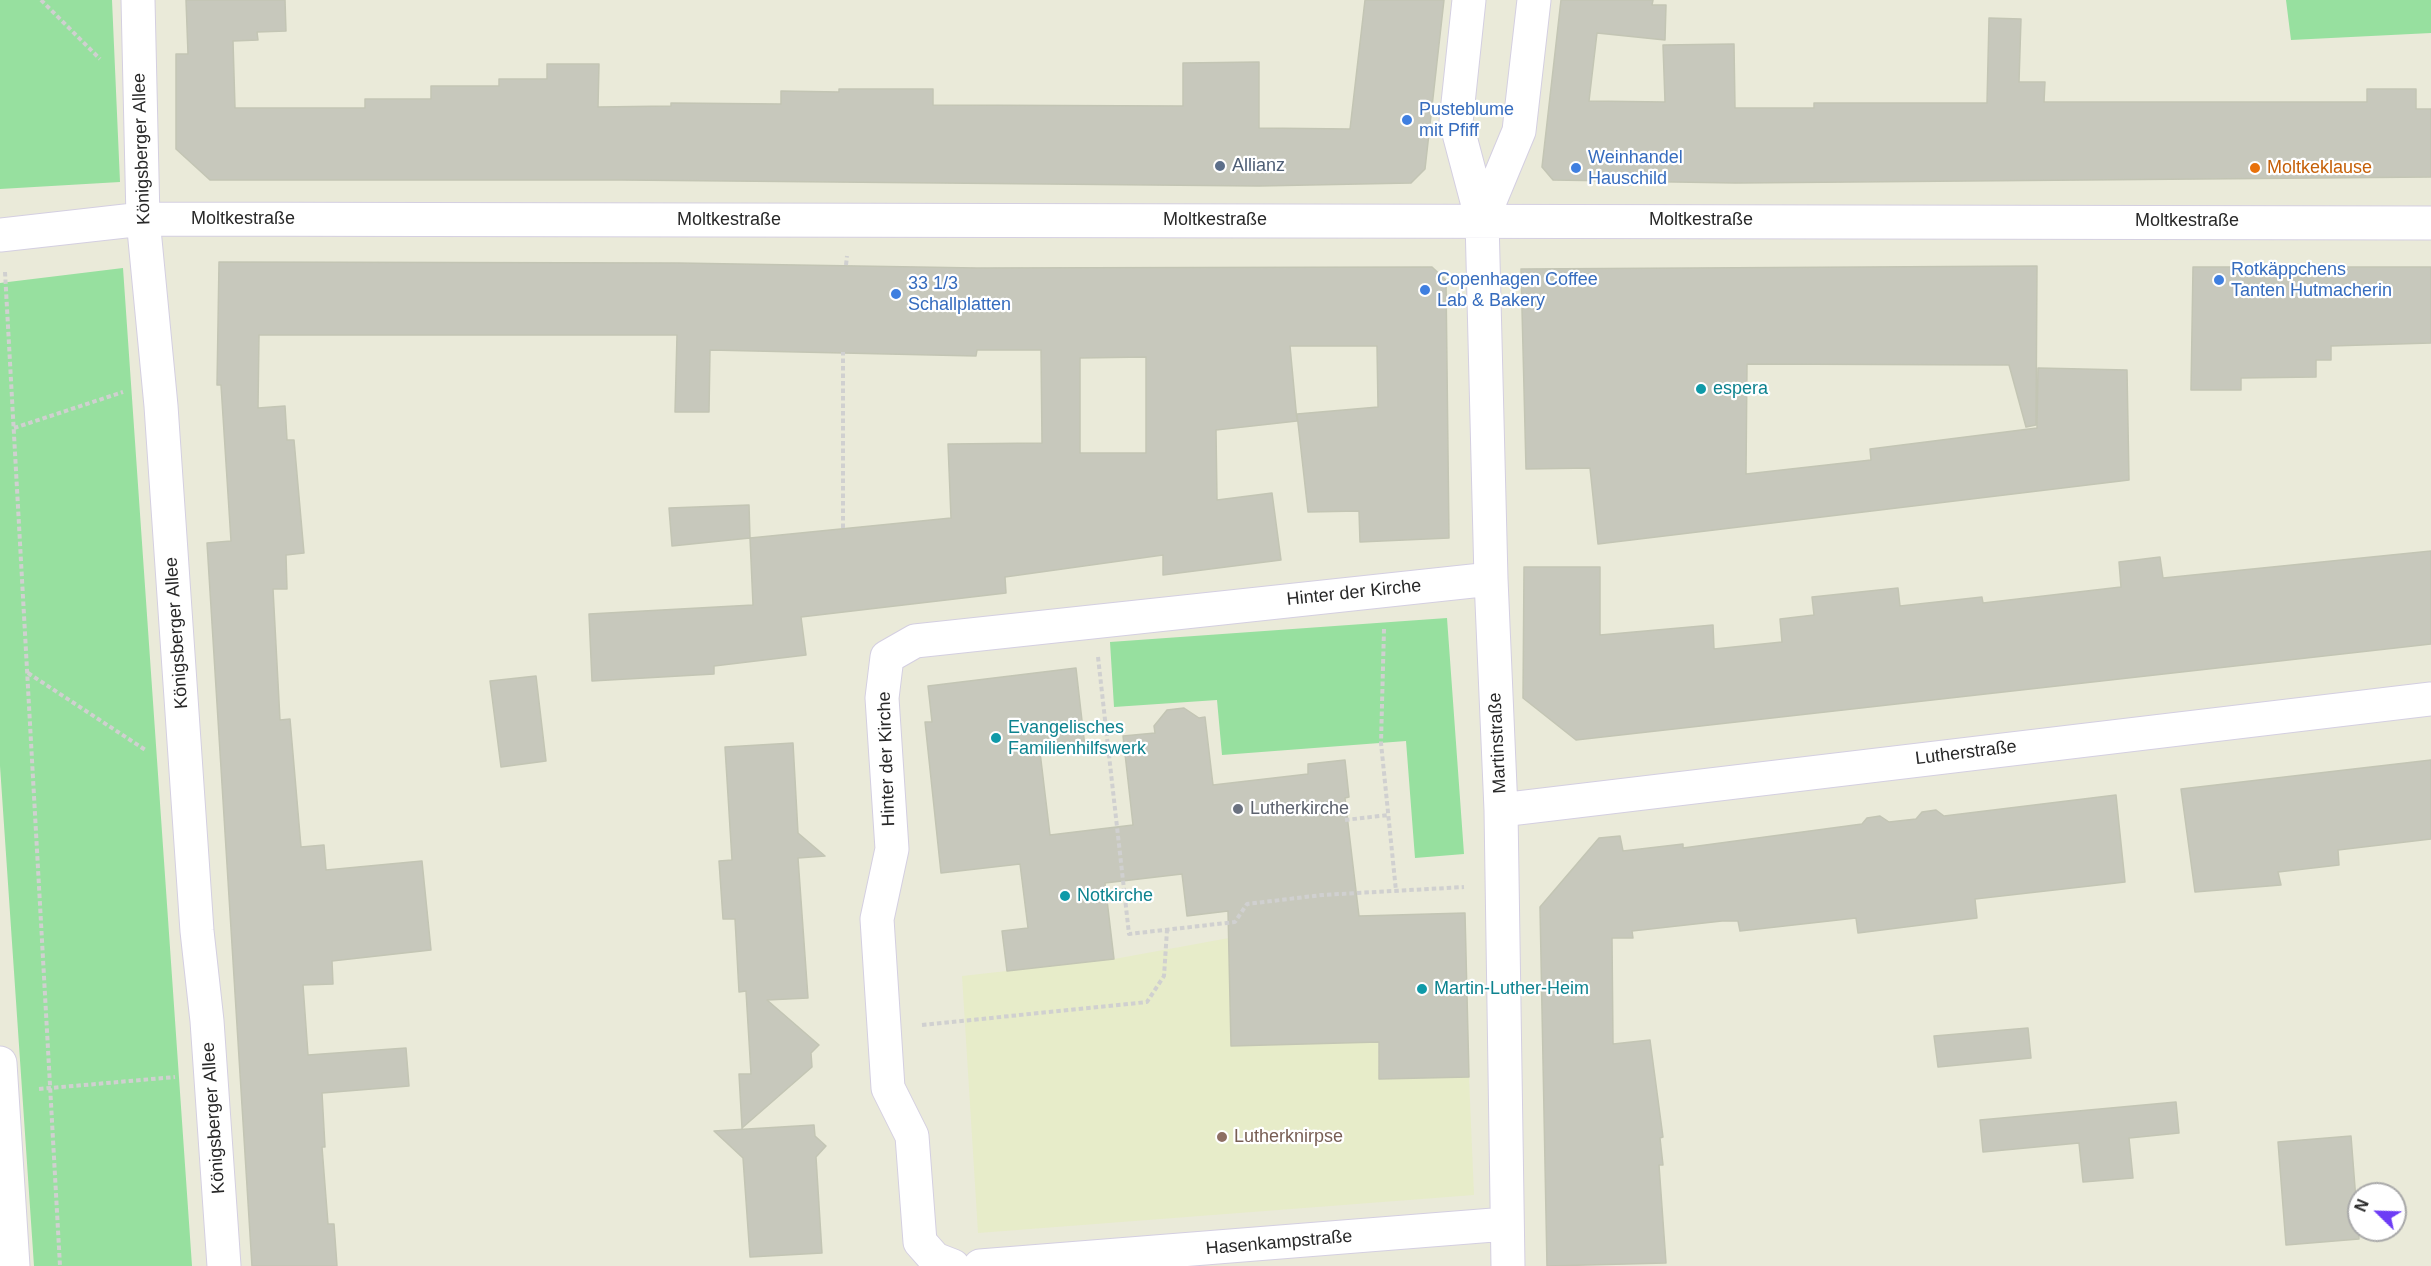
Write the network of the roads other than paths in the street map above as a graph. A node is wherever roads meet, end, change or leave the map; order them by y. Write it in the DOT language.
graph roads {
  1 [pos="138,0"];
  2 [pos="1469,0"];
  3 [pos="1534,0"];
  4 [pos="143,219"];
  5 [pos="1482,220"];
  6 [pos="2431,222"];
  7 [pos="2,234"];
  8 [pos="1491,579"];
  9 [pos="2431,699"];
  10 [pos="1501,810"];
  11 [pos="1,1077"];
  12 [pos="1506,1224"];
  13 [pos="13,1266"];
  14 [pos="224,1266"];
  15 [pos="953,1266"];
  16 [pos="980,1266"];
  17 [pos="1508,1266"];
  1 -- 4 [label="street, Königsberger Allee"];
  2 -- 5 [label="street"];
  3 -- 5 [label="street"];
  4 -- 5 [label="street, Moltkestraße"];
  4 -- 7 [label="street, Moltkestraße"];
  4 -- 14 [label="street, Königsberger Allee"];
  5 -- 6 [label="street, Moltkestraße"];
  5 -- 8 [label="street, Martinstraße"];
  8 -- 10 [label="street, Martinstraße"];
  8 -- 15 [label="street, Hinter der Kirche"];
  9 -- 10 [label="street, Lutherstraße"];
  10 -- 12 [label="street, Martinstraße"];
  11 -- 13 [label="street"];
  12 -- 16 [label="street, Hasenkampstraße"];
  12 -- 17 [label="street, Martinstraße"];
}
